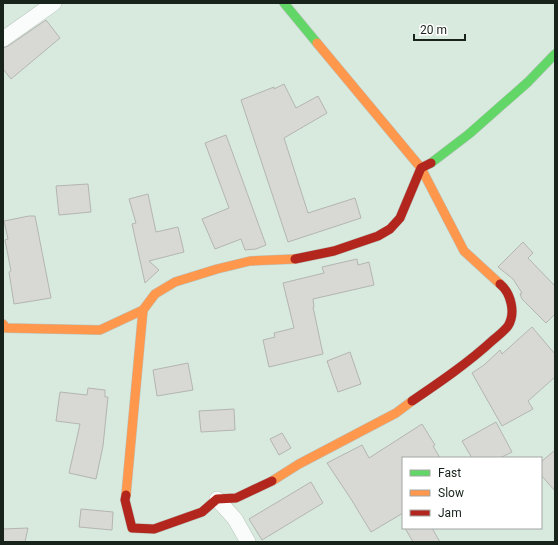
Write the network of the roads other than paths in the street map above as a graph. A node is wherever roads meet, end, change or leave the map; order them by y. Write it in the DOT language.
graph roads {
  1 [pos="54,3"];
  2 [pos="284,3"];
  3 [pos="3,40"];
  4 [pos="555,54"];
  5 [pos="421,168"];
  6 [pos="142,310"];
  7 [pos="4,328"];
  8 [pos="217,499"];
  9 [pos="248,542"];
  1 -- 3 [label="street"];
  2 -- 5 [label="street"];
  4 -- 5 [label="street"];
  5 -- 6 [label="street"];
  5 -- 8 [label="street"];
  6 -- 7 [label="street"];
  6 -- 8 [label="street"];
  8 -- 9 [label="street"];
}
